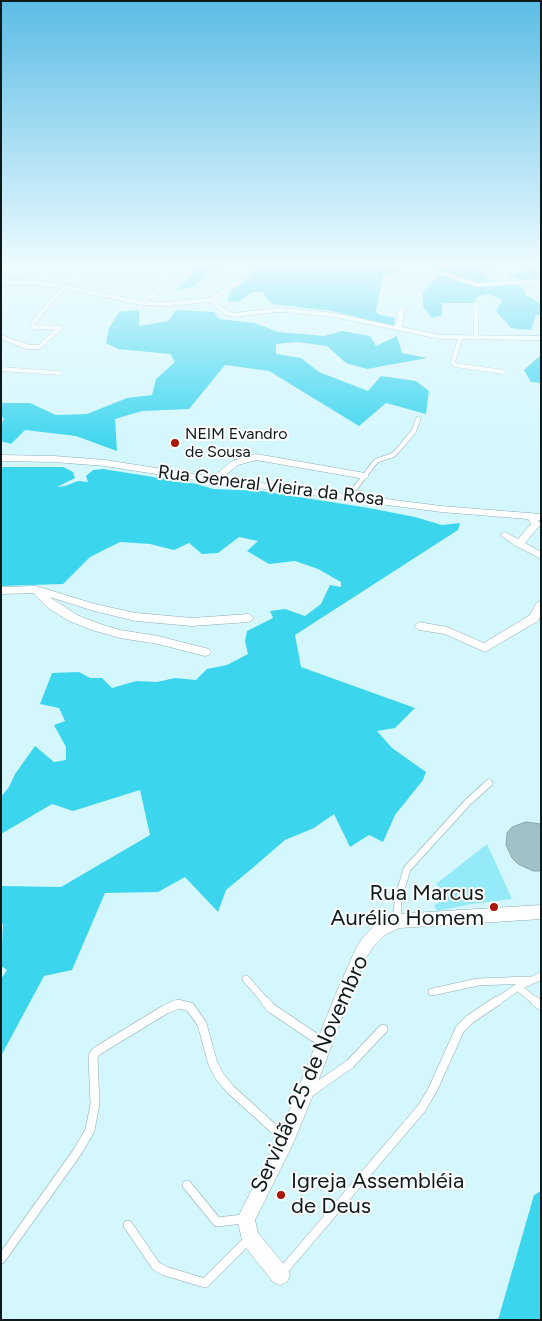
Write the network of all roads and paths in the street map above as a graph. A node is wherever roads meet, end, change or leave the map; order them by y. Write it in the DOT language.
graph roads {
  1 [pos="34,325"];
  2 [pos="378,325"];
  3 [pos="399,325"];
  4 [pos="476,325"];
  5 [pos="398,329"];
  6 [pos="1,337"];
  7 [pos="460,338"];
  8 [pos="476,338"];
  9 [pos="541,338"];
  10 [pos="38,348"];
  11 [pos="1,369"];
  12 [pos="504,372"];
  13 [pos="60,373"];
  14 [pos="418,419"];
  15 [pos="1,458"];
  16 [pos="365,476"];
  17 [pos="215,479"];
  18 [pos="349,496"];
  19 [pos="536,517"];
  20 [pos="505,535"];
  21 [pos="519,544"];
  22 [pos="541,556"];
  23 [pos="36,589"];
  24 [pos="1,590"];
  25 [pos="541,605"];
  26 [pos="249,618"];
  27 [pos="419,626"];
  28 [pos="205,652"];
  29 [pos="489,784"];
  30 [pos="541,912"];
  31 [pos="397,921"];
  32 [pos="541,976"];
  33 [pos="246,979"];
  34 [pos="529,980"];
  35 [pos="518,987"];
  36 [pos="432,992"];
  37 [pos="541,1006"];
  38 [pos="383,1029"];
  39 [pos="322,1043"];
  40 [pos="305,1095"];
  41 [pos="286,1140"];
  42 [pos="187,1185"];
  43 [pos="246,1219"];
  44 [pos="128,1226"];
  45 [pos="250,1237"];
  46 [pos="1,1259"];
  47 [pos="280,1275"];
  1 -- 10 [label="lane"];
  2 -- 5 [label="street"];
  3 -- 5 [label="street"];
  4 -- 8 [label="lane"];
  5 -- 7 [label="street"];
  6 -- 10 [label="street"];
  7 -- 8 [label="street"];
  7 -- 12 [label="lane"];
  8 -- 9 [label="street"];
  11 -- 13 [label="lane"];
  14 -- 16 [label="lane"];
  15 -- 17 [label="street, Rua General Vieira da Rosa"];
  16 -- 17 [label="street"];
  16 -- 18 [label="lane"];
  17 -- 18 [label="street, Rua General Vieira da Rosa"];
  18 -- 19 [label="street, Rua General Vieira da Rosa"];
  19 -- 21 [label="street"];
  20 -- 21 [label="street"];
  21 -- 22 [label="street"];
  23 -- 24 [label="street"];
  23 -- 26 [label="street"];
  23 -- 28 [label="street"];
  25 -- 27 [label="street"];
  29 -- 31 [label="lane"];
  30 -- 31 [label="street"];
  31 -- 39 [label="street, Servidão 25 de Novembro"];
  32 -- 34 [label="lane"];
  33 -- 39 [label="lane"];
  34 -- 35 [label="lane"];
  34 -- 36 [label="lane"];
  35 -- 37 [label="lane"];
  35 -- 47 [label="lane"];
  38 -- 40 [label="lane"];
  39 -- 40 [label="street, Servidão 25 de Novembro"];
  40 -- 41 [label="street, Servidão 25 de Novembro"];
  41 -- 43 [label="street, Servidão 25 de Novembro"];
  41 -- 46 [label="lane"];
  42 -- 43 [label="lane"];
  43 -- 45 [label="street"];
  44 -- 45 [label="lane"];
  45 -- 47 [label="street"];
}
